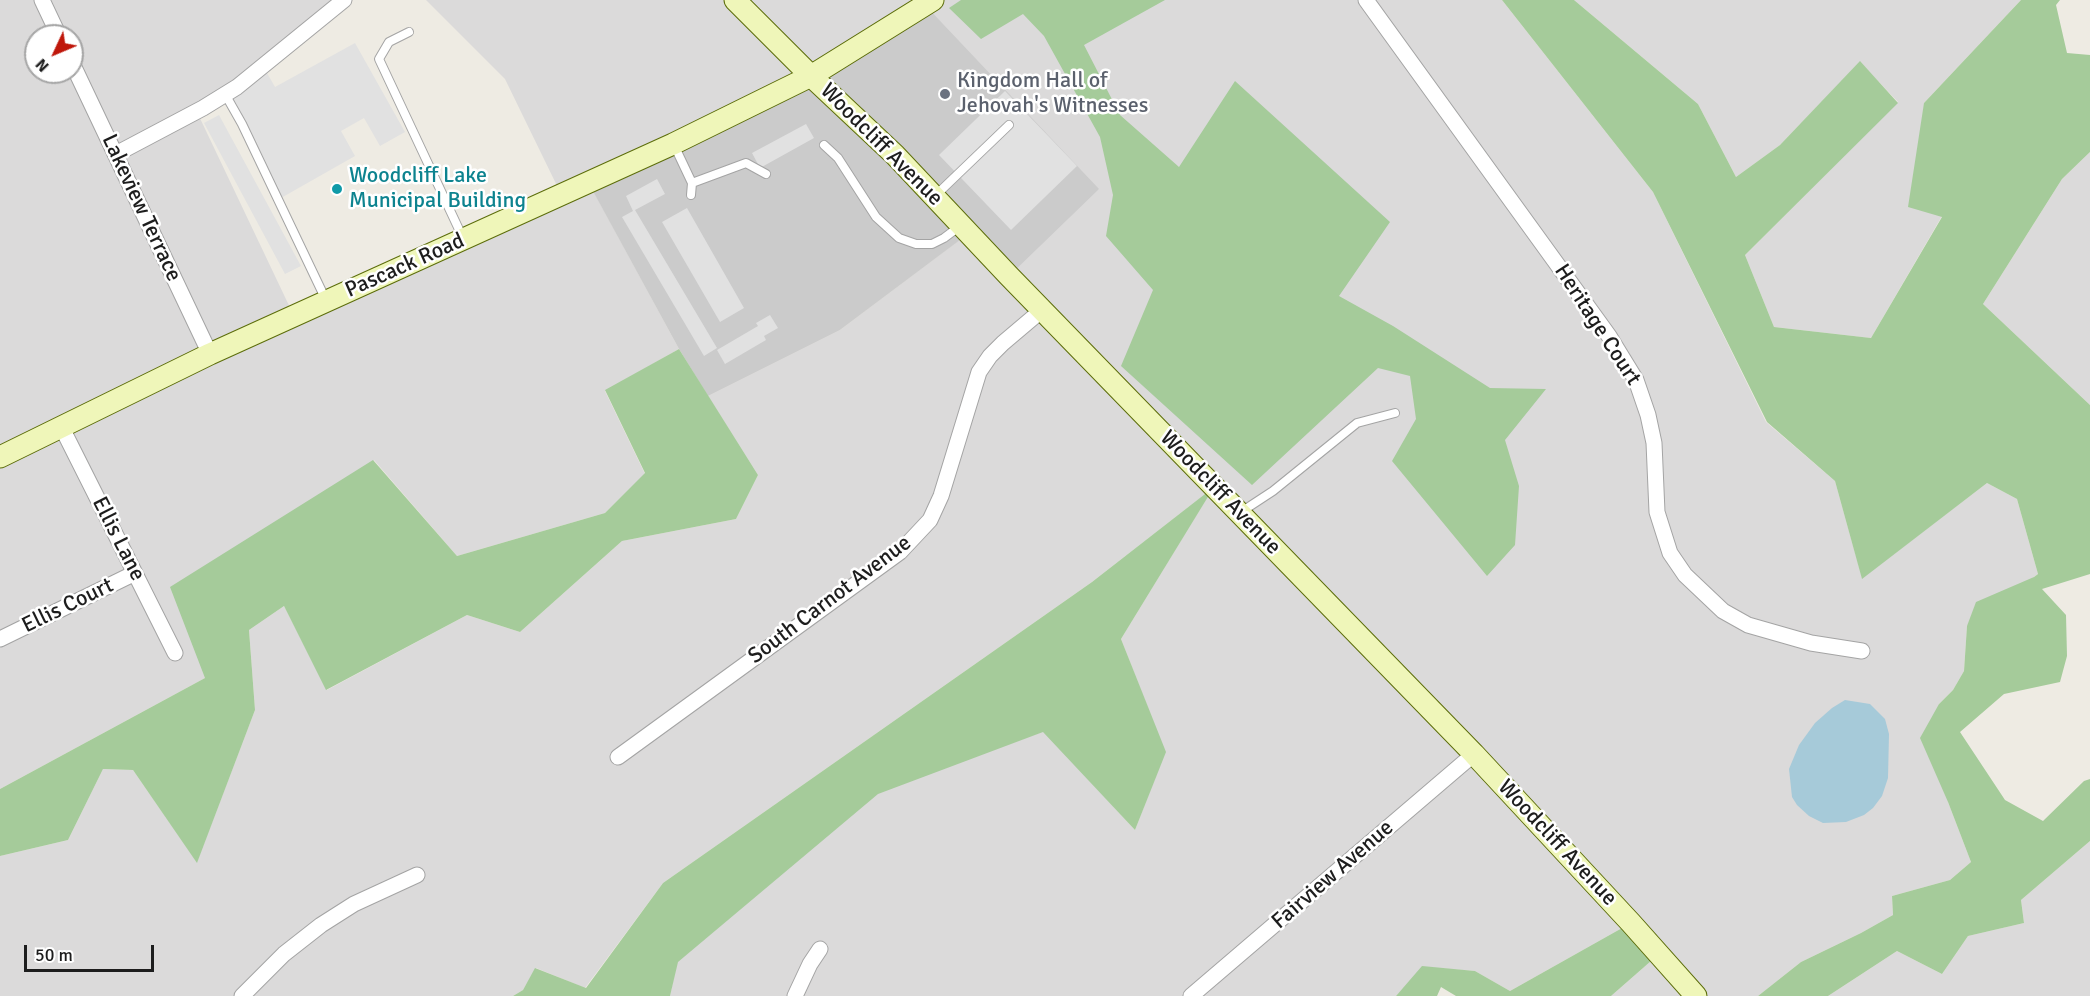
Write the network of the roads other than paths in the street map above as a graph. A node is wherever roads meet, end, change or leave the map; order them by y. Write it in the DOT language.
graph roads {
  1 [pos="42,0"];
  2 [pos="344,0"];
  3 [pos="735,0"];
  4 [pos="933,0"];
  5 [pos="1366,0"];
  6 [pos="53,24"];
  7 [pos="409,32"];
  8 [pos="811,76"];
  9 [pos="82,84"];
  10 [pos="225,94"];
  11 [pos="1009,125"];
  12 [pos="673,144"];
  13 [pos="824,145"];
  14 [pos="116,154"];
  15 [pos="766,174"];
  16 [pos="692,183"];
  17 [pos="691,195"];
  18 [pos="934,197"];
  19 [pos="961,225"];
  20 [pos="463,239"];
  21 [pos="326,302"];
  22 [pos="1042,310"];
  23 [pos="210,354"];
  24 [pos="1395,413"];
  25 [pos="61,426"];
  26 [pos="0,457"];
  27 [pos="1239,513"];
  28 [pos="135,573"];
  29 [pos="0,639"];
  30 [pos="1862,651"];
  31 [pos="175,653"];
  32 [pos="1474,754"];
  33 [pos="618,758"];
  34 [pos="417,874"];
  35 [pos="820,949"];
  36 [pos="242,996"];
  37 [pos="795,996"];
  38 [pos="1191,996"];
  39 [pos="1696,996"];
  1 -- 6 [label="street"];
  2 -- 10 [label="street"];
  3 -- 8 [label="main road, Woodcliff Avenue"];
  4 -- 8 [label="main road, Pascack Road"];
  5 -- 30 [label="street, Heritage Court"];
  7 -- 20 [label="lane"];
  8 -- 12 [label="main road, Pascack Road"];
  8 -- 18 [label="main road, Woodcliff Avenue"];
  9 -- 14 [label="street, Lakeview Terrace"];
  10 -- 14 [label="street"];
  10 -- 21 [label="lane"];
  11 -- 18 [label="lane"];
  12 -- 16 [label="lane"];
  12 -- 20 [label="main road, Pascack Road"];
  13 -- 19 [label="lane"];
  14 -- 23 [label="street, Lakeview Terrace"];
  15 -- 16 [label="lane"];
  16 -- 17 [label="lane"];
  18 -- 19 [label="main road, Woodcliff Avenue"];
  19 -- 22 [label="main road, Woodcliff Avenue"];
  20 -- 21 [label="main road, Pascack Road"];
  21 -- 23 [label="main road, Pascack Road"];
  22 -- 27 [label="main road, Woodcliff Avenue"];
  22 -- 33 [label="street, South Carnot Avenue"];
  23 -- 25 [label="main road, Pascack Road"];
  24 -- 27 [label="lane"];
  25 -- 26 [label="main road, Pascack Road"];
  25 -- 28 [label="street, Ellis Lane"];
  27 -- 32 [label="main road, Woodcliff Avenue"];
  28 -- 29 [label="street, Ellis Court"];
  28 -- 31 [label="street, Ellis Lane"];
  32 -- 38 [label="street, Fairview Avenue"];
  32 -- 39 [label="main road, Woodcliff Avenue"];
  34 -- 36 [label="street"];
  35 -- 37 [label="street"];
}
